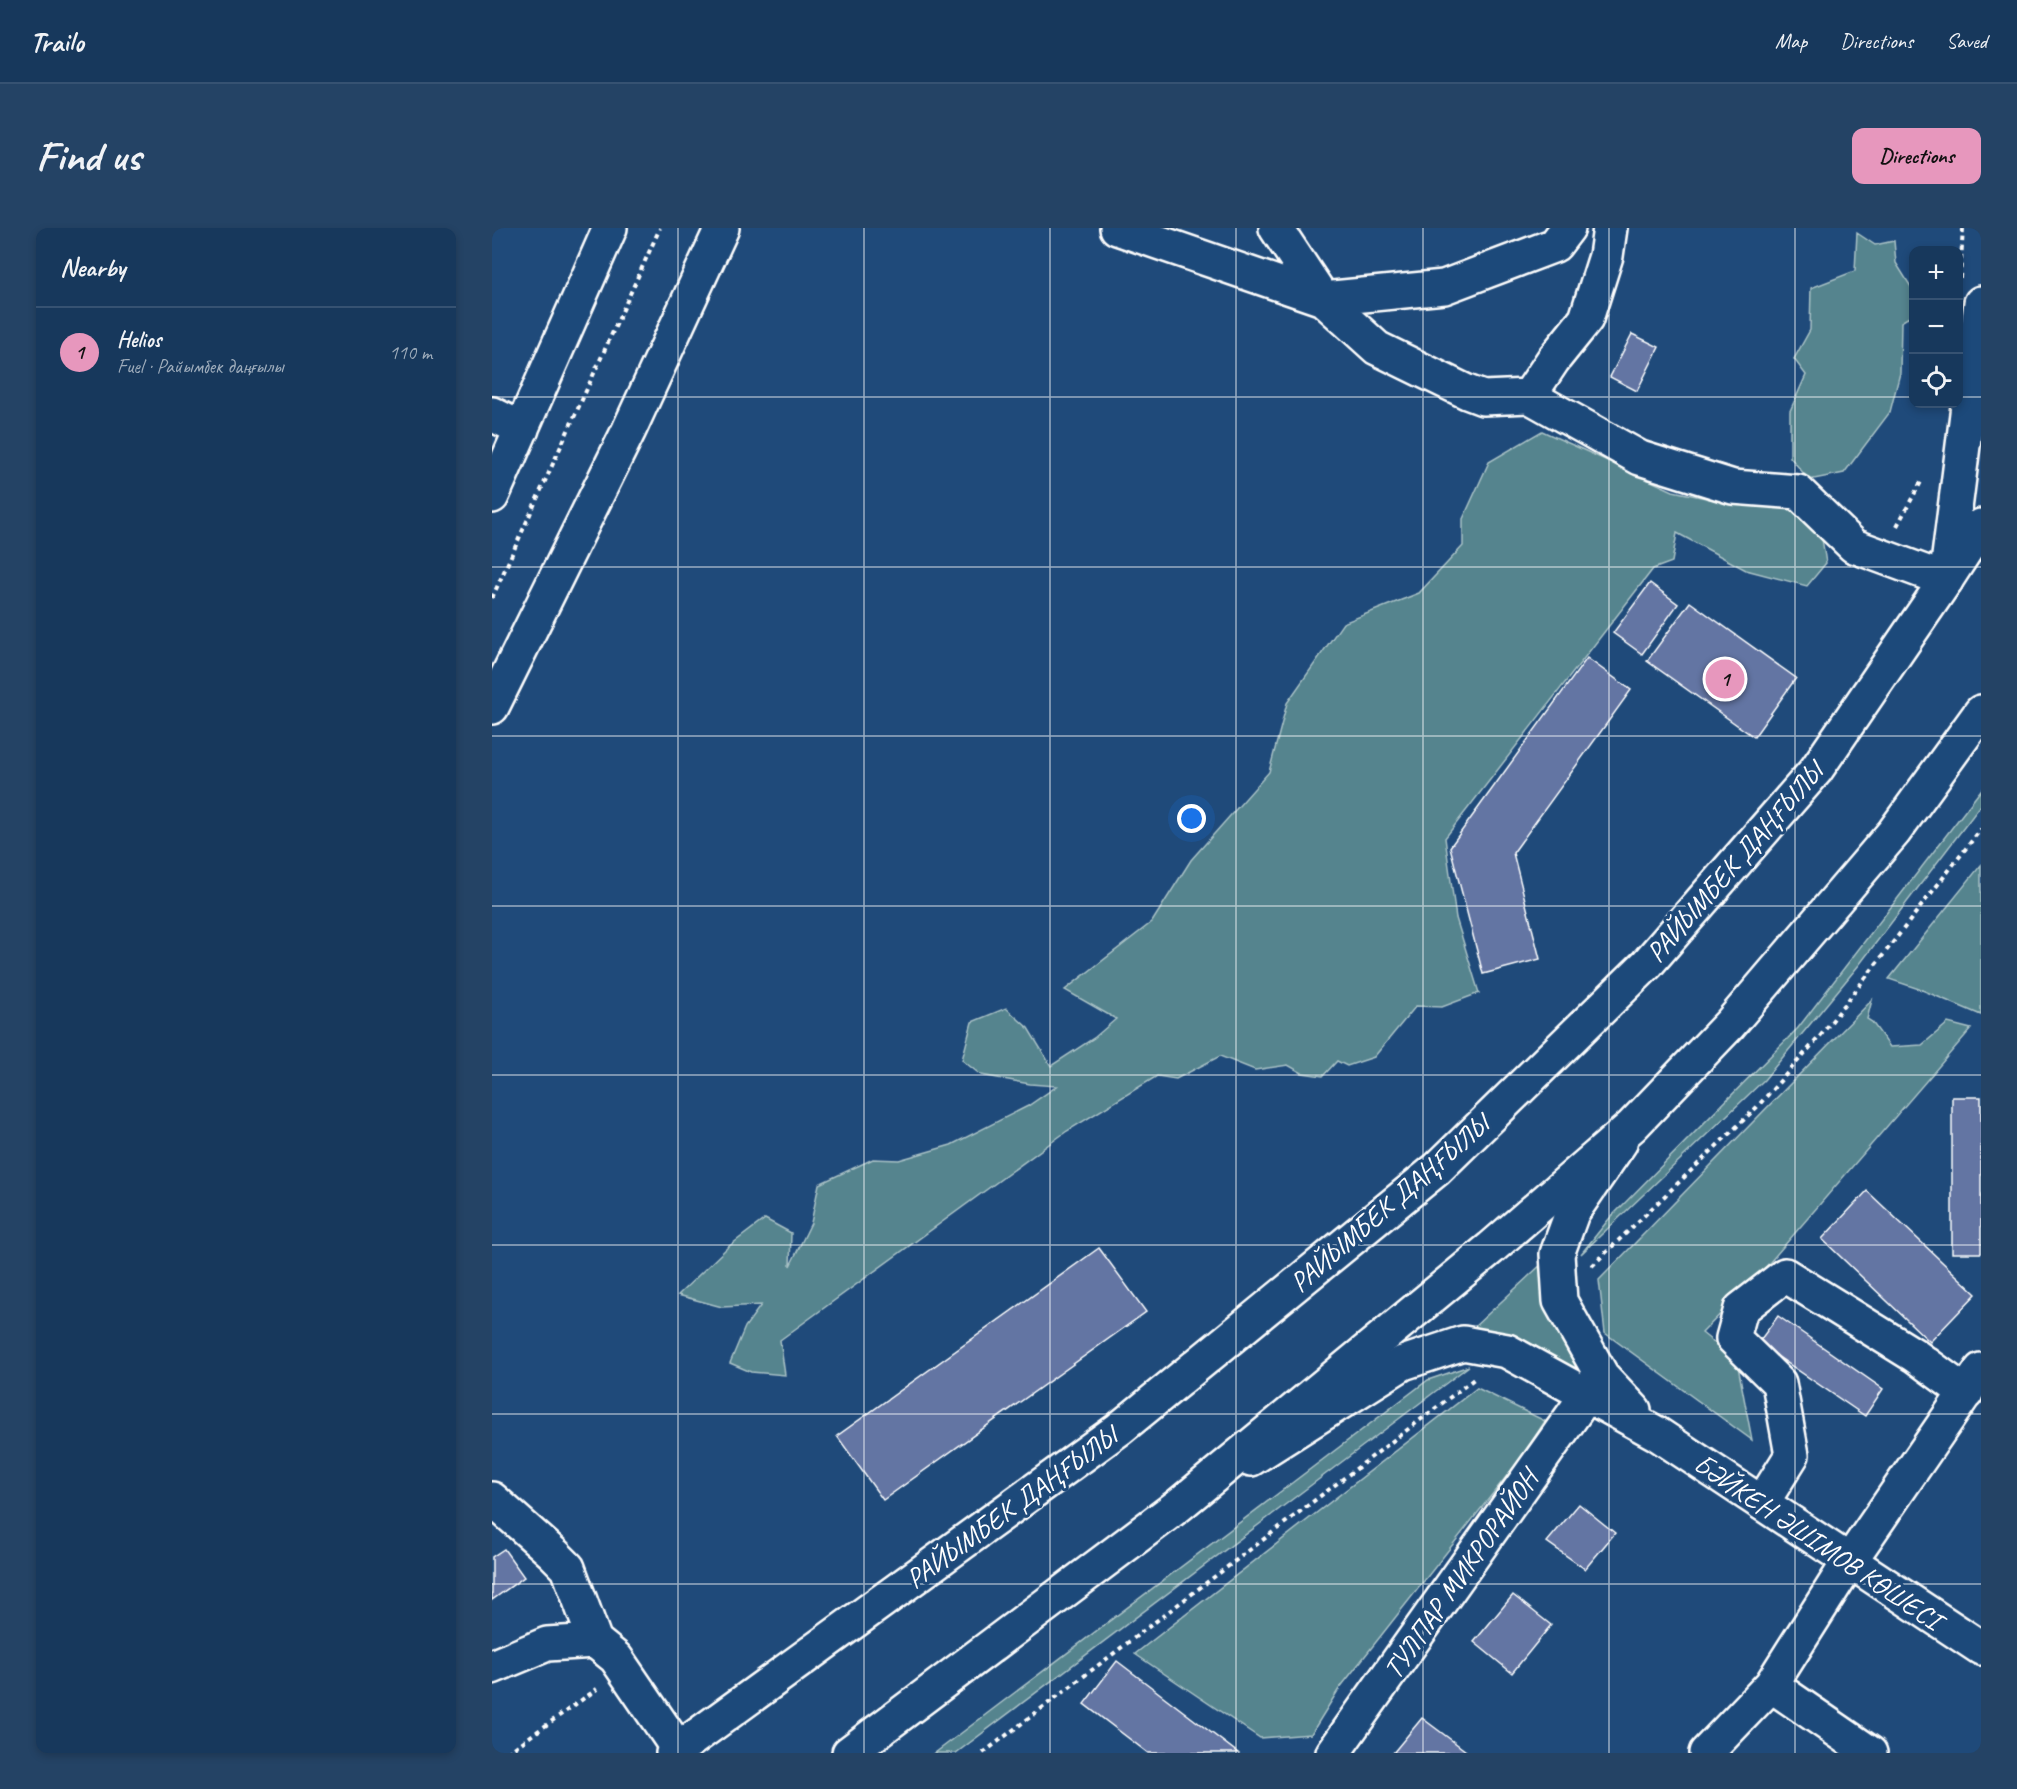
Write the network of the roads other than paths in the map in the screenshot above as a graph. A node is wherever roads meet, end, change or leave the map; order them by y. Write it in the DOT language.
graph roads {
  1 [pos="610,228"];
  2 [pos="722,228"];
  3 [pos="1117,228"];
  4 [pos="1276,228"];
  5 [pos="1568,228"];
  6 [pos="1610,228"];
  7 [pos="1970,293"];
  8 [pos="1323,299"];
  9 [pos="1529,396"];
  10 [pos="492,414"];
  11 [pos="522,429"];
  12 [pos="492,496"];
  13 [pos="1981,526"];
  14 [pos="1946,580"];
  15 [pos="492,707"];
  16 [pos="1981,712"];
  17 [pos="1632,1126"];
  18 [pos="1974,1382"];
  19 [pos="1587,1395"];
  20 [pos="1656,1433"];
  21 [pos="492,1499"];
  22 [pos="1762,1503"];
  23 [pos="1179,1505"];
  24 [pos="1849,1562"];
  25 [pos="595,1641"];
  26 [pos="1981,1648"];
  27 [pos="492,1667"];
  28 [pos="1771,1685"];
  29 [pos="676,1751"];
  30 [pos="858,1751"];
  31 [pos="1333,1753"];
  32 [pos="1706,1753"];
  33 [pos="1870,1753"];
  1 -- 11 [label="main road"];
  2 -- 15 [label="main road"];
  3 -- 8 [label="main road"];
  4 -- 8 [label="main road"];
  5 -- 8 [label="main road"];
  6 -- 9 [label="main road"];
  7 -- 14 [label="main road"];
  8 -- 9 [label="main road"];
  9 -- 14 [label="main road"];
  10 -- 11 [label="main road"];
  11 -- 12 [label="main road"];
  13 -- 14 [label="main road, РАЙЫМБЕК ДАҢҒЫЛЫ"];
  14 -- 29 [label="main road, РАЙЫМБЕК ДАҢҒЫЛЫ"];
  16 -- 17 [label="main road"];
  17 -- 20 [label="main road"];
  17 -- 23 [label="main road"];
  18 -- 22 [label="main road"];
  18 -- 24 [label="main road"];
  19 -- 20 [label="main road"];
  19 -- 23 [label="main road"];
  19 -- 31 [label="main road, ТУЛПАР МИКРОРАЙОН"];
  20 -- 22 [label="main road, БӘЙКЕН ӘШІМОВ КӨШЕСІ"];
  21 -- 25 [label="main road"];
  22 -- 24 [label="main road, БӘЙКЕН ӘШІМОВ КӨШЕСІ"];
  23 -- 30 [label="main road"];
  24 -- 26 [label="main road, БӘЙКЕН ӘШІМОВ КӨШЕСІ"];
  24 -- 28 [label="main road"];
  25 -- 27 [label="main road"];
  25 -- 29 [label="main road"];
  28 -- 32 [label="main road"];
  28 -- 33 [label="main road"];
}
